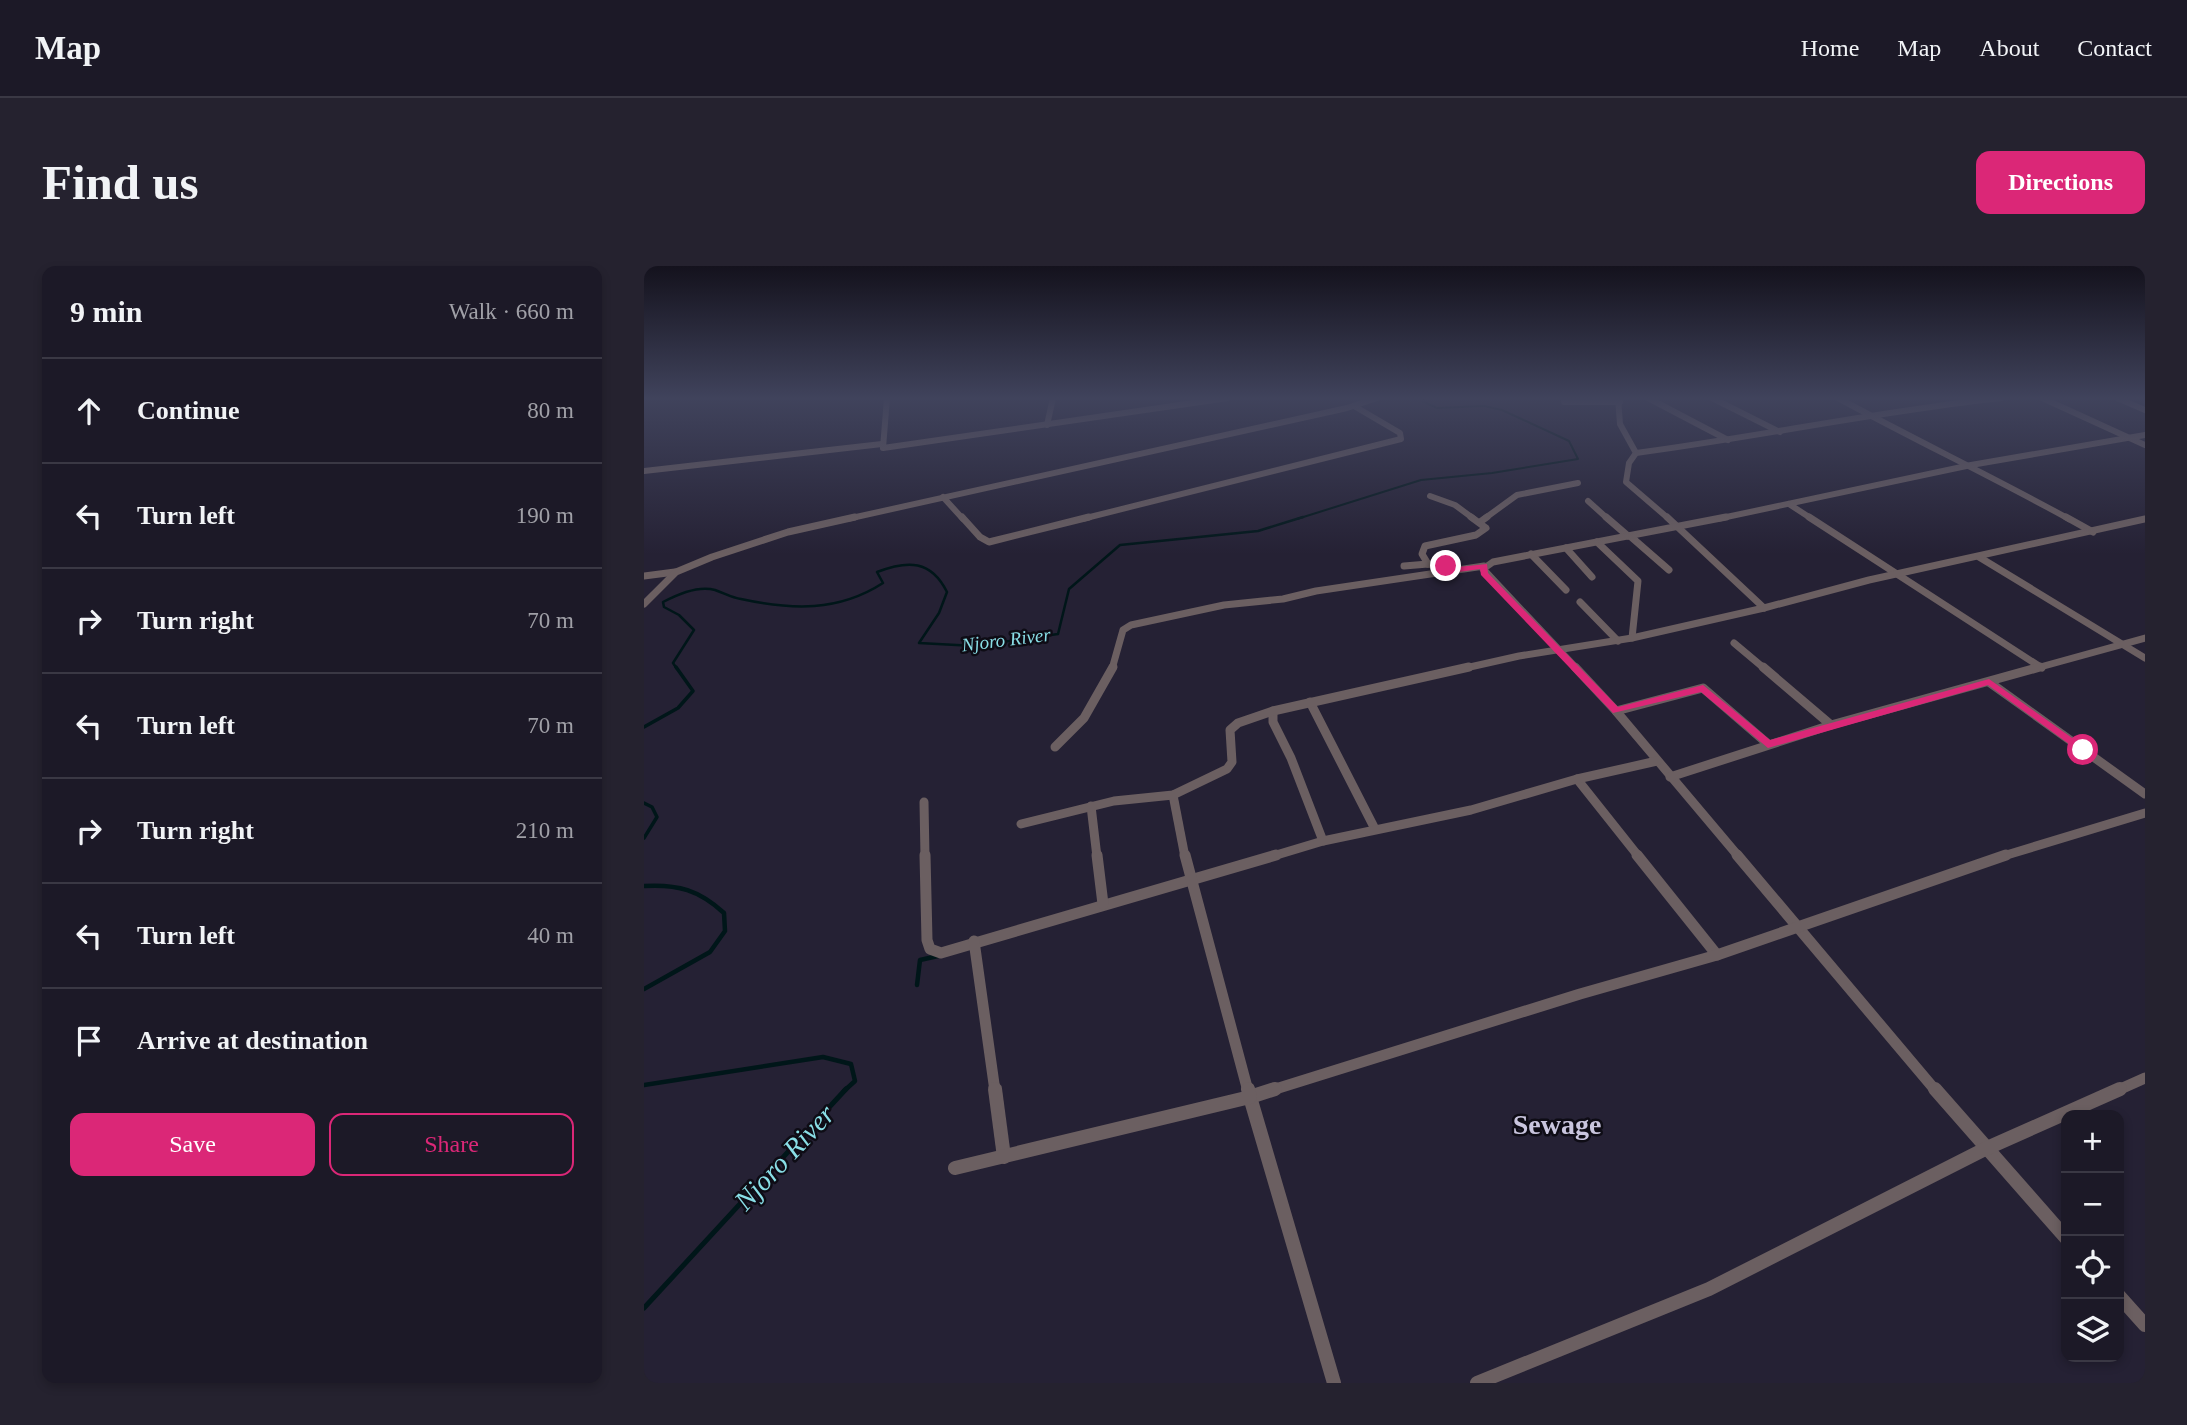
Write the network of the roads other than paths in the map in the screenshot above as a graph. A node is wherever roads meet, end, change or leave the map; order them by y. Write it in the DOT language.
graph roads {
  1 [pos="828,450"];
  2 [pos="1152,450"];
  3 [pos="1356,450"];
  4 [pos="1634,450"];
  5 [pos="1656,450"];
  6 [pos="1940,450"];
  7 [pos="2058,450"];
  8 [pos="1636,453"];
  9 [pos="1971,465"];
  10 [pos="644,471"];
  11 [pos="1578,482"];
  12 [pos="943,496"];
  13 [pos="1430,496"];
  14 [pos="1588,501"];
  15 [pos="1789,504"];
  16 [pos="2145,519"];
  17 [pos="1480,522"];
  18 [pos="1679,527"];
  19 [pos="2093,532"];
  20 [pos="1629,536"];
  21 [pos="1597,542"];
  22 [pos="1566,548"];
  23 [pos="1531,555"];
  24 [pos="1979,557"];
  25 [pos="1429,564"];
  26 [pos="1404,566"];
  27 [pos="1484,566"];
  28 [pos="1458,569"];
  29 [pos="1669,570"];
  30 [pos="676,572"];
  31 [pos="1898,575"];
  32 [pos="644,576"];
  33 [pos="1592,577"];
  34 [pos="1566,590"];
  35 [pos="1580,602"];
  36 [pos="644,604"];
  37 [pos="1764,608"];
  38 [pos="1632,638"];
  39 [pos="2145,638"];
  40 [pos="1618,641"];
  41 [pos="1734,643"];
  42 [pos="2123,645"];
  43 [pos="1560,650"];
  44 [pos="2145,658"];
  45 [pos="2042,668"];
  46 [pos="1989,682"];
  47 [pos="1310,702"];
  48 [pos="1273,711"];
  49 [pos="1616,711"];
  50 [pos="1831,725"];
  51 [pos="1768,744"];
  52 [pos="1055,747"];
  53 [pos="1657,761"];
  54 [pos="1670,778"];
  55 [pos="1577,779"];
  56 [pos="2145,794"];
  57 [pos="1173,795"];
  58 [pos="924,802"];
  59 [pos="1091,806"];
  60 [pos="2145,813"];
  61 [pos="1021,824"];
  62 [pos="1376,829"];
  63 [pos="1323,841"];
  64 [pos="1190,881"];
  65 [pos="1103,904"];
  66 [pos="1796,925"];
  67 [pos="974,941"];
  68 [pos="1717,955"];
  69 [pos="2145,1078"];
  70 [pos="1250,1097"];
  71 [pos="1985,1149"];
  72 [pos="1004,1157"];
  73 [pos="956,1168"];
  74 [pos="2064,1236"];
  75 [pos="2122,1299"];
  76 [pos="2145,1325"];
  77 [pos="1334,1383"];
  78 [pos="1478,1383"];
  1 -- 10 [label="street"];
  2 -- 12 [label="street"];
  3 -- 12 [label="street"];
  4 -- 8 [label="street"];
  5 -- 8 [label="street"];
  6 -- 9 [label="street"];
  7 -- 9 [label="street"];
  8 -- 18 [label="street"];
  9 -- 15 [label="street"];
  9 -- 19 [label="street"];
  11 -- 17 [label="street"];
  12 -- 30 [label="street"];
  13 -- 17 [label="street"];
  14 -- 20 [label="street"];
  15 -- 18 [label="street"];
  15 -- 31 [label="street"];
  16 -- 19 [label="street"];
  17 -- 25 [label="street"];
  18 -- 20 [label="street"];
  18 -- 37 [label="street"];
  19 -- 24 [label="street"];
  20 -- 21 [label="street"];
  20 -- 29 [label="street"];
  21 -- 22 [label="street"];
  21 -- 38 [label="street"];
  22 -- 23 [label="street"];
  22 -- 33 [label="street"];
  23 -- 27 [label="street"];
  23 -- 34 [label="street"];
  24 -- 31 [label="street"];
  24 -- 42 [label="street"];
  25 -- 26 [label="street"];
  25 -- 28 [label="street"];
  27 -- 28 [label="street"];
  27 -- 43 [label="street"];
  28 -- 52 [label="street"];
  30 -- 32 [label="street"];
  30 -- 36 [label="street"];
  31 -- 37 [label="street"];
  31 -- 45 [label="street"];
  35 -- 40 [label="street"];
  37 -- 38 [label="street"];
  38 -- 40 [label="street"];
  39 -- 42 [label="street"];
  40 -- 43 [label="street"];
  41 -- 50 [label="street"];
  42 -- 44 [label="street"];
  42 -- 45 [label="street"];
  43 -- 47 [label="street"];
  43 -- 49 [label="street"];
  45 -- 46 [label="street"];
  46 -- 50 [label="street"];
  46 -- 56 [label="street"];
  47 -- 48 [label="street"];
  47 -- 62 [label="street"];
  48 -- 57 [label="street"];
  48 -- 63 [label="street"];
  49 -- 51 [label="street"];
  49 -- 53 [label="street"];
  50 -- 51 [label="street"];
  51 -- 54 [label="street"];
  53 -- 54 [label="street"];
  53 -- 55 [label="street"];
  54 -- 66 [label="street"];
  55 -- 62 [label="street"];
  55 -- 68 [label="street"];
  57 -- 59 [label="street"];
  57 -- 64 [label="street"];
  58 -- 67 [label="street"];
  59 -- 61 [label="street"];
  59 -- 65 [label="street"];
  60 -- 66 [label="street"];
  62 -- 63 [label="street"];
  63 -- 64 [label="street"];
  64 -- 65 [label="street"];
  64 -- 70 [label="street"];
  65 -- 67 [label="street"];
  66 -- 68 [label="street"];
  66 -- 71 [label="street"];
  67 -- 72 [label="street"];
  68 -- 70 [label="street"];
  69 -- 71 [label="street"];
  70 -- 72 [label="street"];
  70 -- 77 [label="street"];
  71 -- 74 [label="street"];
  71 -- 78 [label="street"];
  72 -- 73 [label="street"];
  75 -- 76 [label="street"];
}
